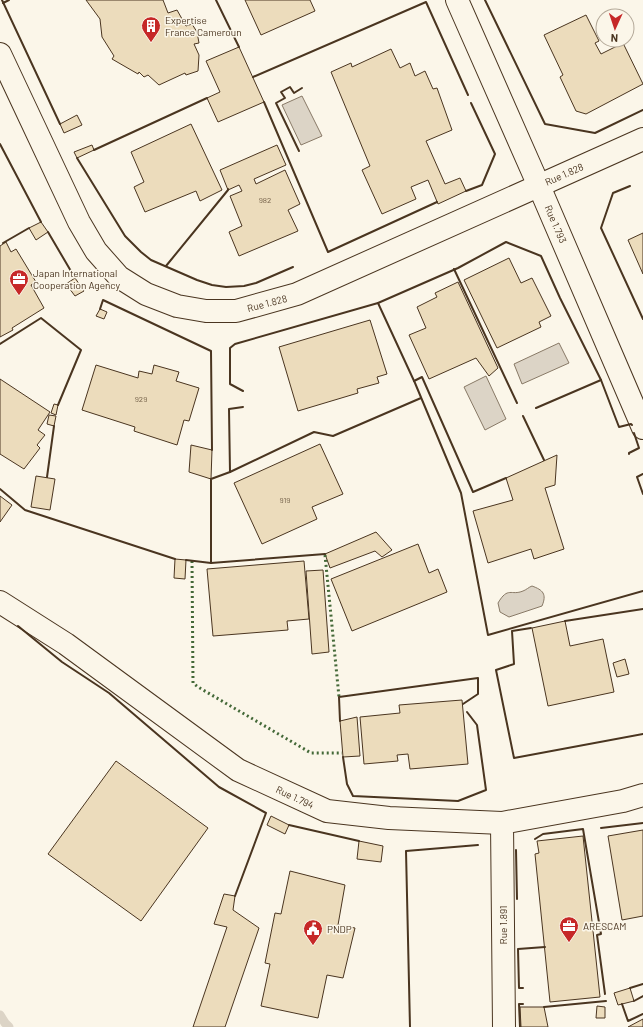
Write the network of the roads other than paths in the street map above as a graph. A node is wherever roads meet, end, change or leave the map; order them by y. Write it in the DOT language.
graph roads {
  1 [pos="457,0"];
  2 [pos="0,54"];
  3 [pos="643,139"];
  4 [pos="539,186"];
  5 [pos="643,428"];
  6 [pos="0,602"];
  7 [pos="643,796"];
  8 [pos="502,823"];
  9 [pos="504,1027"];
  1 -- 4 [label="street, Rue 1.793"];
  2 -- 4 [label="street, Rue 1.828"];
  3 -- 4 [label="street, Rue 1.828"];
  4 -- 5 [label="street, Rue 1.793"];
  6 -- 8 [label="street, Rue 1.794"];
  7 -- 8 [label="street, Rue 1.794"];
  8 -- 9 [label="street, Rue 1.891"];
}
